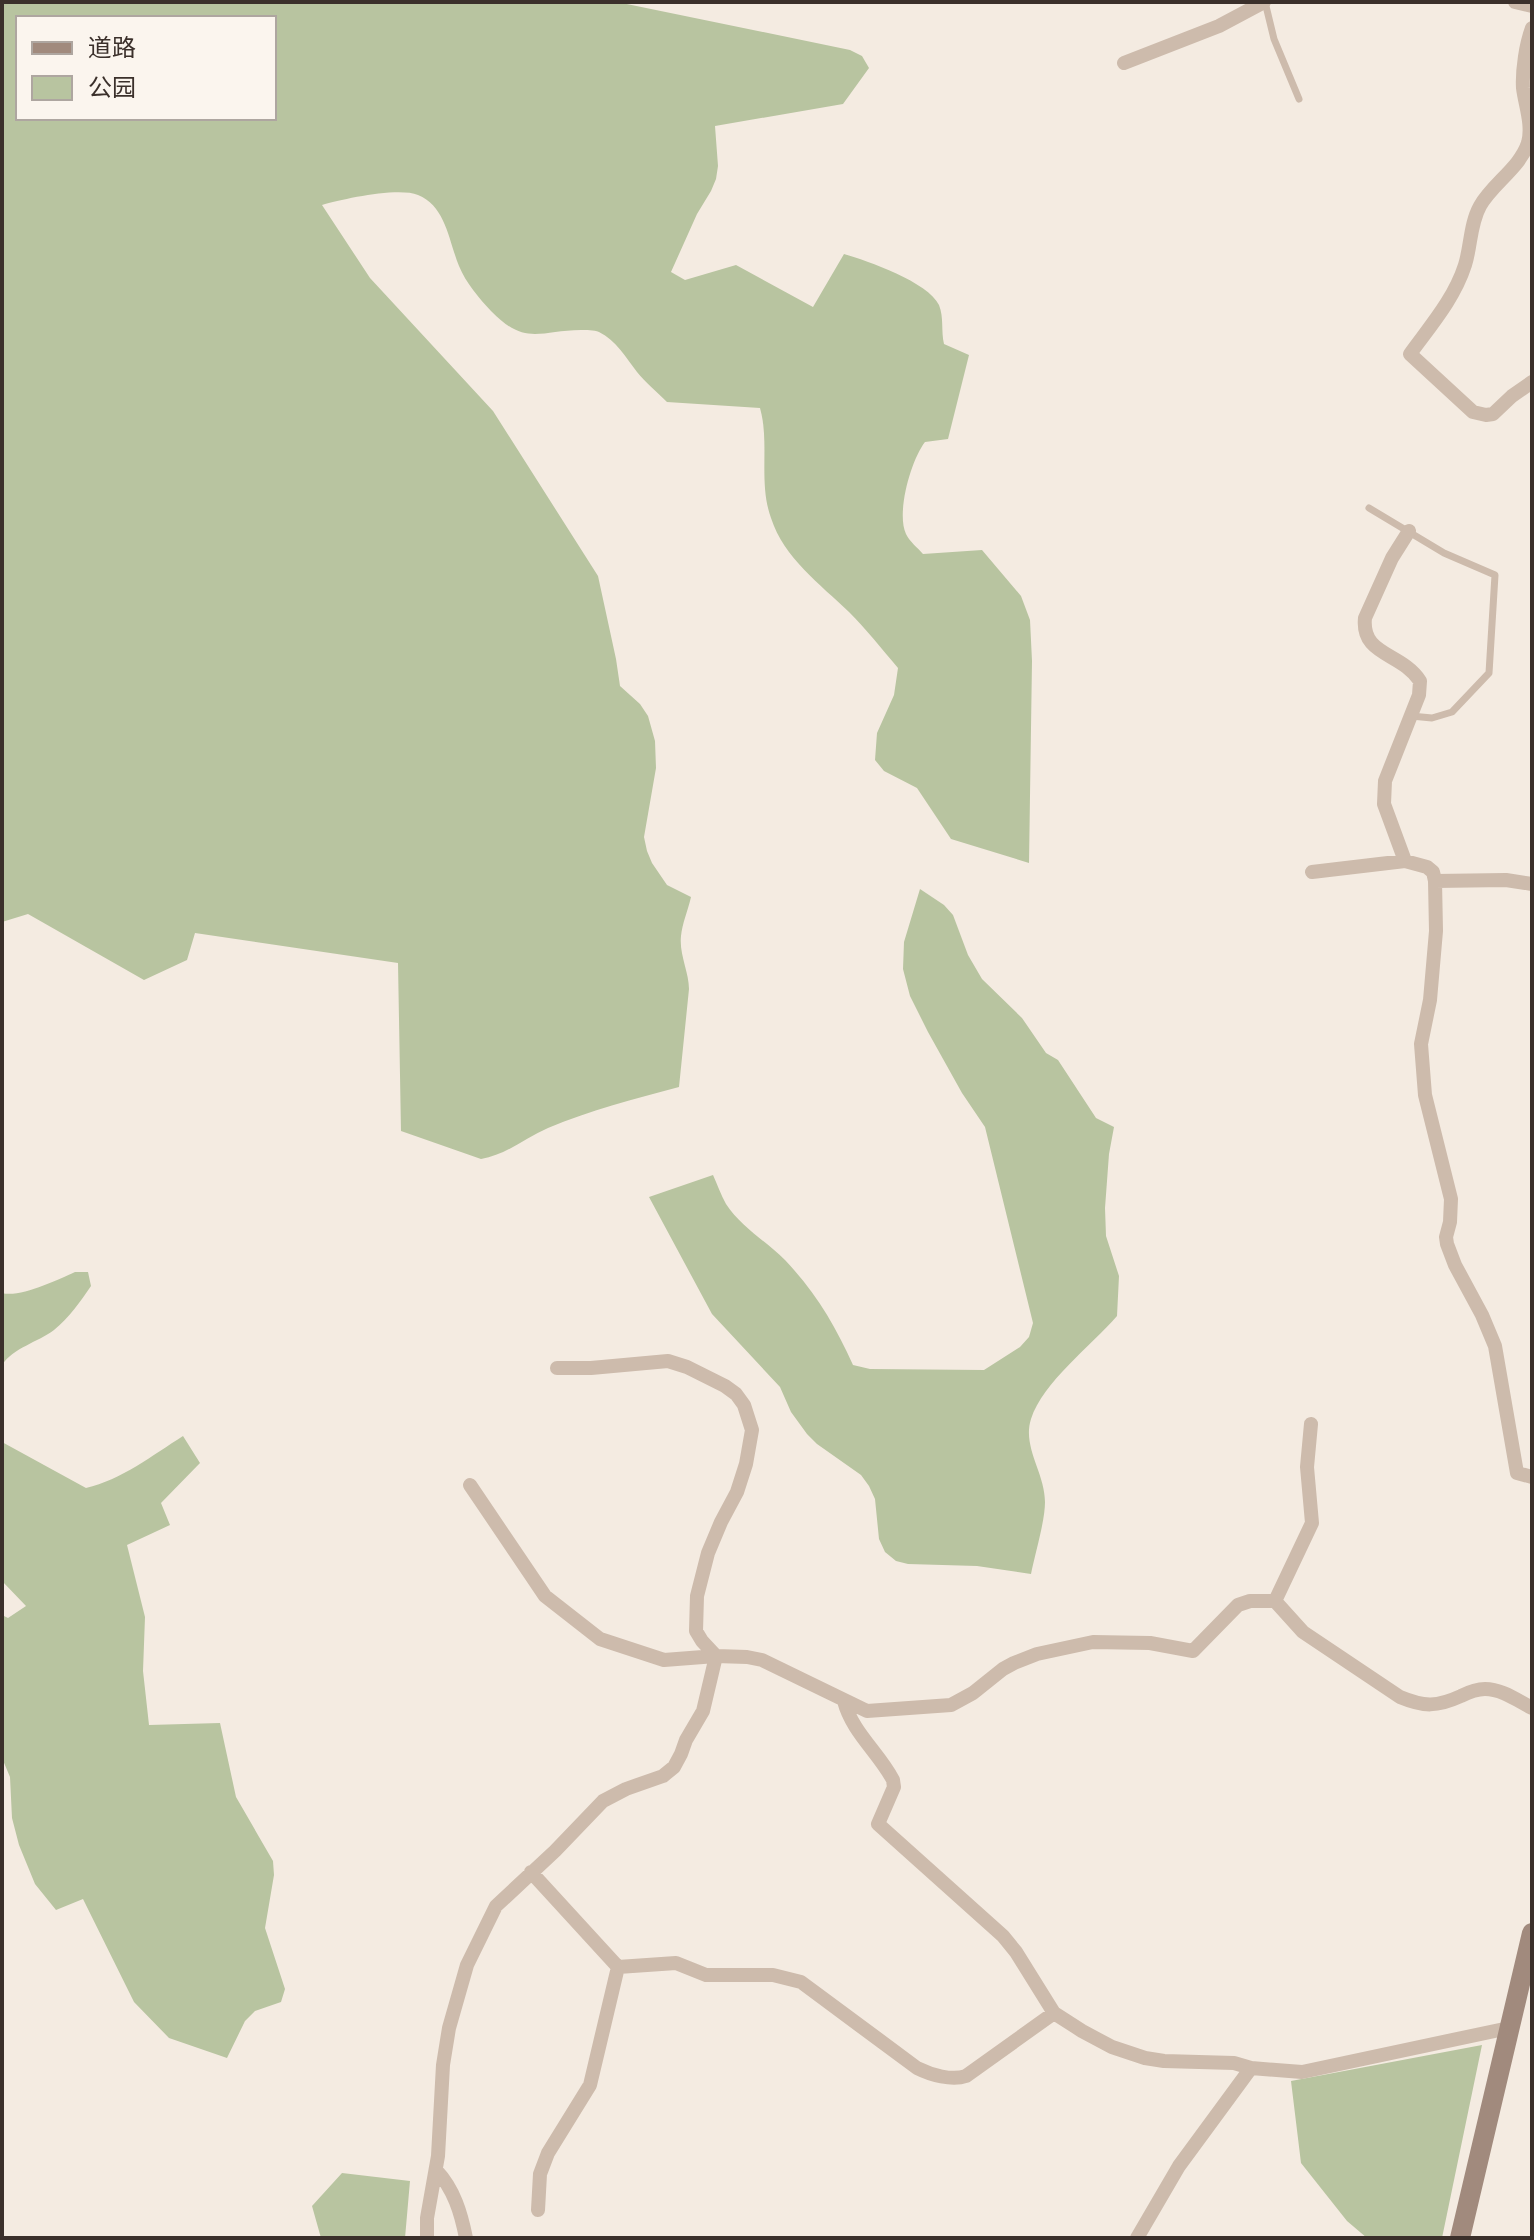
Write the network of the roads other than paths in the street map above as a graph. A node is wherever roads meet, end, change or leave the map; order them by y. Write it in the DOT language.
graph roads {
  1 [pos="1264,2"];
  2 [pos="1515,2"];
  3 [pos="1532,6"];
  4 [pos="1532,28"];
  5 [pos="1124,63"];
  6 [pos="1299,99"];
  7 [pos="1532,382"];
  8 [pos="1369,508"];
  9 [pos="1409,531"];
  10 [pos="1410,716"];
  11 [pos="1405,861"];
  12 [pos="1312,872"];
  13 [pos="1435,881"];
  14 [pos="1532,884"];
  15 [pos="557,1368"];
  16 [pos="1311,1424"];
  17 [pos="1532,1477"];
  18 [pos="470,1485"];
  19 [pos="1275,1601"];
  20 [pos="716,1656"];
  21 [pos="844,1701"];
  22 [pos="1532,1708"];
  23 [pos="531,1872"];
  24 [pos="1532,1933"];
  25 [pos="618,1967"];
  26 [pos="1054,2013"];
  27 [pos="1509,2028"];
  28 [pos="1251,2068"];
  29 [pos="436,2170"];
  30 [pos="538,2210"];
  31 [pos="427,2238"];
  32 [pos="466,2238"];
  33 [pos="1137,2238"];
  34 [pos="1460,2238"];
  1 -- 5 [label="street"];
  1 -- 6 [label="lane"];
  2 -- 3 [label="street"];
  4 -- 7 [label="street"];
  8 -- 9 [label="lane"];
  9 -- 10 [label="street"];
  9 -- 10 [label="lane"];
  10 -- 11 [label="street"];
  11 -- 12 [label="street"];
  11 -- 13 [label="street"];
  13 -- 14 [label="street"];
  13 -- 17 [label="street"];
  15 -- 20 [label="street"];
  16 -- 19 [label="street"];
  18 -- 20 [label="street"];
  19 -- 21 [label="street"];
  19 -- 22 [label="street"];
  20 -- 21 [label="street"];
  20 -- 23 [label="street"];
  21 -- 26 [label="street"];
  23 -- 25 [label="street"];
  23 -- 29 [label="street"];
  24 -- 27 [label="main road"];
  25 -- 26 [label="street"];
  25 -- 30 [label="street"];
  26 -- 28 [label="street"];
  27 -- 28 [label="street"];
  27 -- 34 [label="main road"];
  28 -- 33 [label="street"];
  29 -- 31 [label="street"];
  29 -- 32 [label="street"];
}
